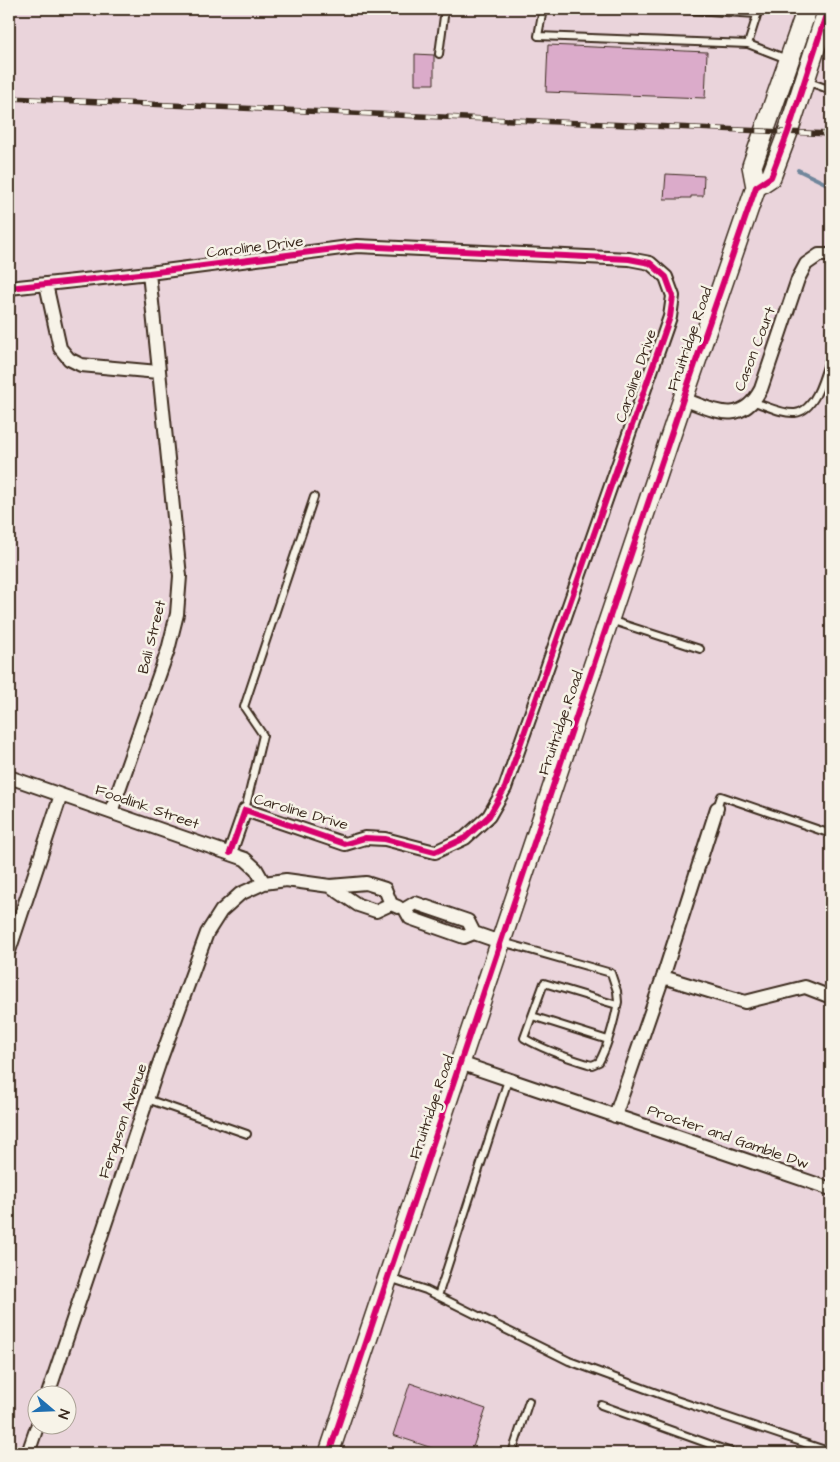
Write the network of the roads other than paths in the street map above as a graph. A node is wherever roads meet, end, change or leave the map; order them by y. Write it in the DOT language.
graph roads {
  1 [pos="445,9"];
  2 [pos="543,9"];
  3 [pos="678,9"];
  4 [pos="807,9"];
  5 [pos="828,9"];
  6 [pos="758,11"];
  7 [pos="748,44"];
  8 [pos="440,54"];
  9 [pos="789,59"];
  10 [pos="805,80"];
  11 [pos="831,90"];
  12 [pos="756,187"];
  13 [pos="831,255"];
  14 [pos="149,273"];
  15 [pos="46,284"];
  16 [pos="9,288"];
  17 [pos="831,353"];
  18 [pos="158,372"];
  19 [pos="683,399"];
  20 [pos="754,402"];
  21 [pos="314,497"];
  22 [pos="609,620"];
  23 [pos="700,649"];
  24 [pos="9,777"];
  25 [pos="62,795"];
  26 [pos="717,808"];
  27 [pos="245,810"];
  28 [pos="111,812"];
  29 [pos="831,834"];
  30 [pos="230,853"];
  31 [pos="264,883"];
  32 [pos="330,886"];
  33 [pos="390,904"];
  34 [pos="500,942"];
  35 [pos="9,951"];
  36 [pos="664,977"];
  37 [pos="831,997"];
  38 [pos="617,1005"];
  39 [pos="532,1016"];
  40 [pos="608,1040"];
  41 [pos="460,1063"];
  42 [pos="508,1080"];
  43 [pos="147,1099"];
  44 [pos="615,1116"];
  45 [pos="247,1134"];
  46 [pos="831,1189"];
  47 [pos="388,1278"];
  48 [pos="438,1296"];
  49 [pos="51,1384"];
  50 [pos="529,1401"];
  51 [pos="601,1405"];
  52 [pos="35,1434"];
  53 [pos="333,1452"];
  54 [pos="831,1452"];
  55 [pos="28,1453"];
  56 [pos="512,1453"];
  57 [pos="734,1453"];
  1 -- 8 [label="lane"];
  2 -- 7 [label="lane"];
  3 -- 6 [label="lane"];
  4 -- 9 [label="main road, Fruitridge Road"];
  5 -- 10 [label="main road, Fruitridge Road"];
  6 -- 7 [label="lane"];
  7 -- 9 [label="lane"];
  9 -- 12 [label="main road, Fruitridge Road"];
  10 -- 11 [label="lane"];
  10 -- 12 [label="main road, Fruitridge Road"];
  12 -- 19 [label="main road, Fruitridge Road"];
  13 -- 20 [label="street, Cason Court"];
  14 -- 15 [label="street, Caroline Drive"];
  14 -- 18 [label="street, Bali Street"];
  14 -- 27 [label="street, Caroline Drive"];
  15 -- 16 [label="street, Caroline Drive"];
  15 -- 18 [label="street"];
  17 -- 20 [label="lane"];
  18 -- 28 [label="street, Bali Street"];
  19 -- 20 [label="street, Cason Court"];
  19 -- 22 [label="main road, Fruitridge Road"];
  21 -- 27 [label="lane"];
  22 -- 23 [label="lane"];
  22 -- 34 [label="main road, Fruitridge Road"];
  24 -- 25 [label="street, Foodlink Street"];
  25 -- 28 [label="street, Foodlink Street"];
  25 -- 35 [label="street"];
  26 -- 29 [label="lane"];
  26 -- 36 [label="street"];
  27 -- 30 [label="street, Caroline Drive"];
  28 -- 30 [label="street, Foodlink Street"];
  30 -- 31 [label="street, Foodlink Street"];
  31 -- 32 [label="street, Ferguson Avenue"];
  31 -- 43 [label="street, Ferguson Avenue"];
  32 -- 33 [label="street"];
  32 -- 33 [label="street"];
  33 -- 34 [label="street"];
  34 -- 38 [label="lane"];
  34 -- 41 [label="main road, Fruitridge Road"];
  36 -- 37 [label="street"];
  36 -- 44 [label="street"];
  38 -- 39 [label="lane"];
  38 -- 40 [label="lane"];
  39 -- 40 [label="lane"];
  39 -- 40 [label="lane"];
  41 -- 42 [label="street, Procter and Gamble Dw"];
  41 -- 47 [label="main road, Fruitridge Road"];
  42 -- 44 [label="street, Procter and Gamble Dw"];
  42 -- 48 [label="lane"];
  43 -- 45 [label="lane"];
  43 -- 49 [label="street, Ferguson Avenue"];
  44 -- 46 [label="street, Procter and Gamble Dw"];
  47 -- 48 [label="lane"];
  47 -- 53 [label="main road, Fruitridge Road"];
  48 -- 54 [label="lane"];
  50 -- 56 [label="lane"];
  51 -- 57 [label="lane"];
  52 -- 55 [label="street"];
}
